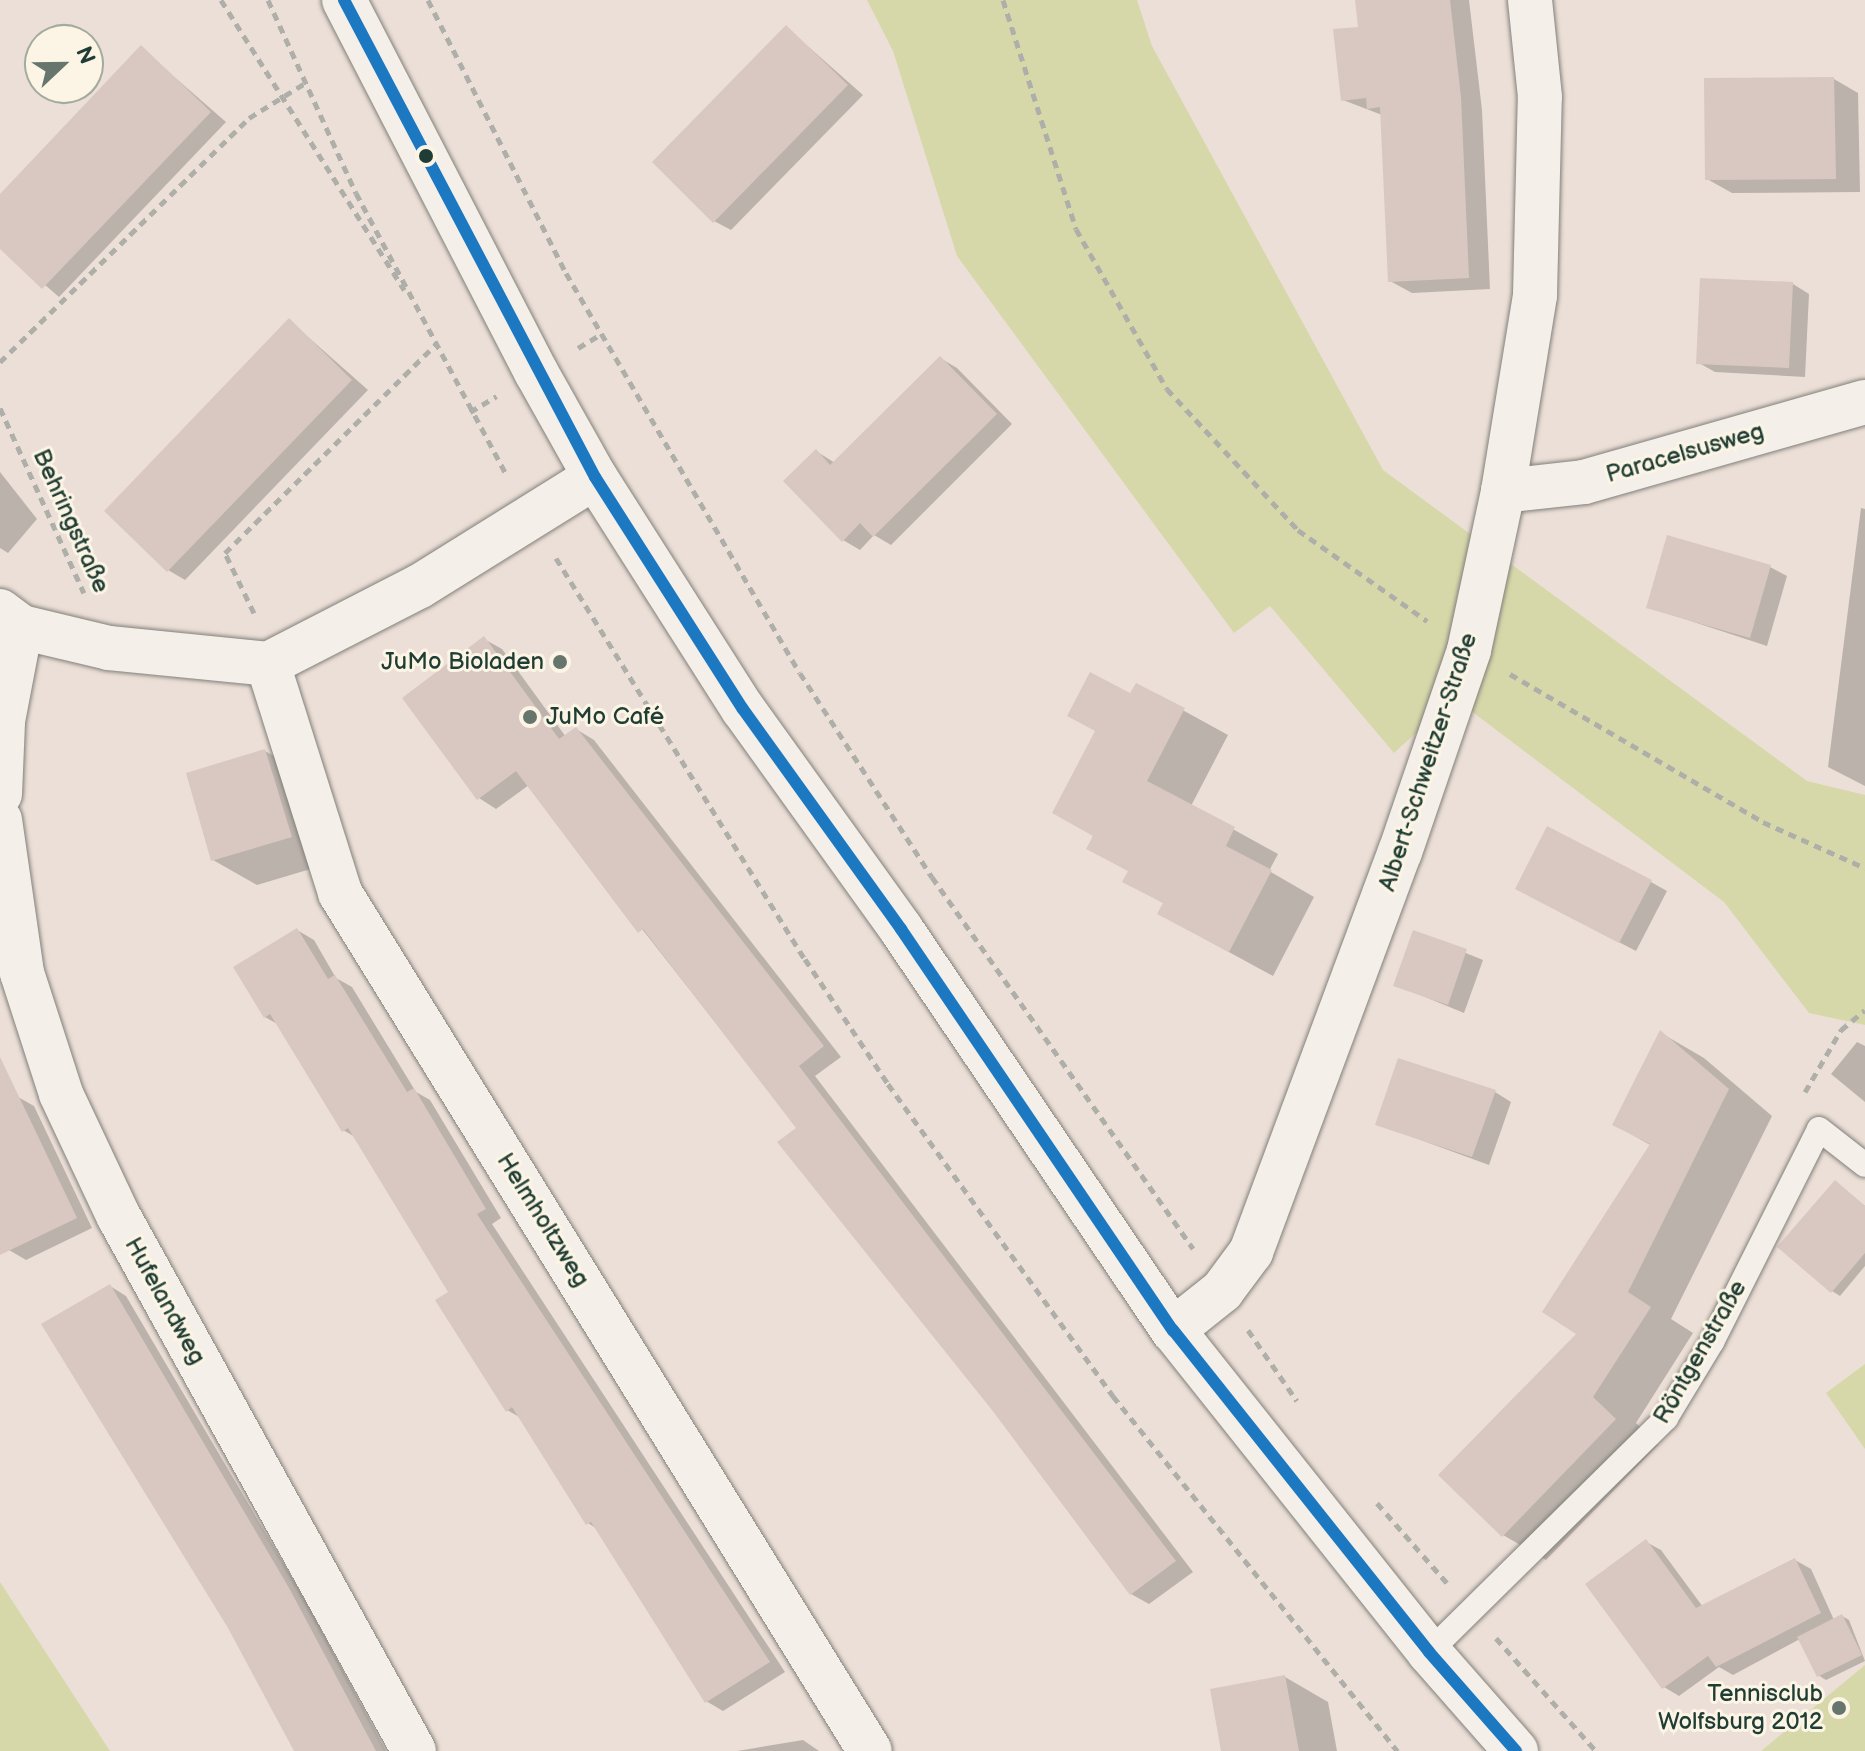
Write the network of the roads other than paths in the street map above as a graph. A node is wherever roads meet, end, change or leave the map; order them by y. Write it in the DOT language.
graph roads {
  1 [pos="344,0"];
  2 [pos="1530,0"];
  3 [pos="1865,402"];
  4 [pos="595,477"];
  5 [pos="1503,491"];
  6 [pos="10,619"];
  7 [pos="268,664"];
  8 [pos="0,794"];
  9 [pos="0,820"];
  10 [pos="1865,1165"];
  11 [pos="1173,1330"];
  12 [pos="1429,1652"];
  13 [pos="414,1751"];
  14 [pos="870,1751"];
  15 [pos="1516,1751"];
  1 -- 4 [label="street"];
  2 -- 5 [label="street, Albert-Schweitzer-Straße"];
  3 -- 5 [label="street, Paracelsusweg"];
  4 -- 7 [label="street"];
  4 -- 11 [label="street"];
  5 -- 11 [label="street, Albert-Schweitzer-Straße"];
  6 -- 7 [label="street"];
  6 -- 8 [label="street"];
  7 -- 14 [label="street, Helmholtzweg"];
  9 -- 13 [label="street, Hufelandweg"];
  10 -- 12 [label="lane, Röntgenstraße"];
  11 -- 12 [label="street"];
  12 -- 15 [label="street"];
}
